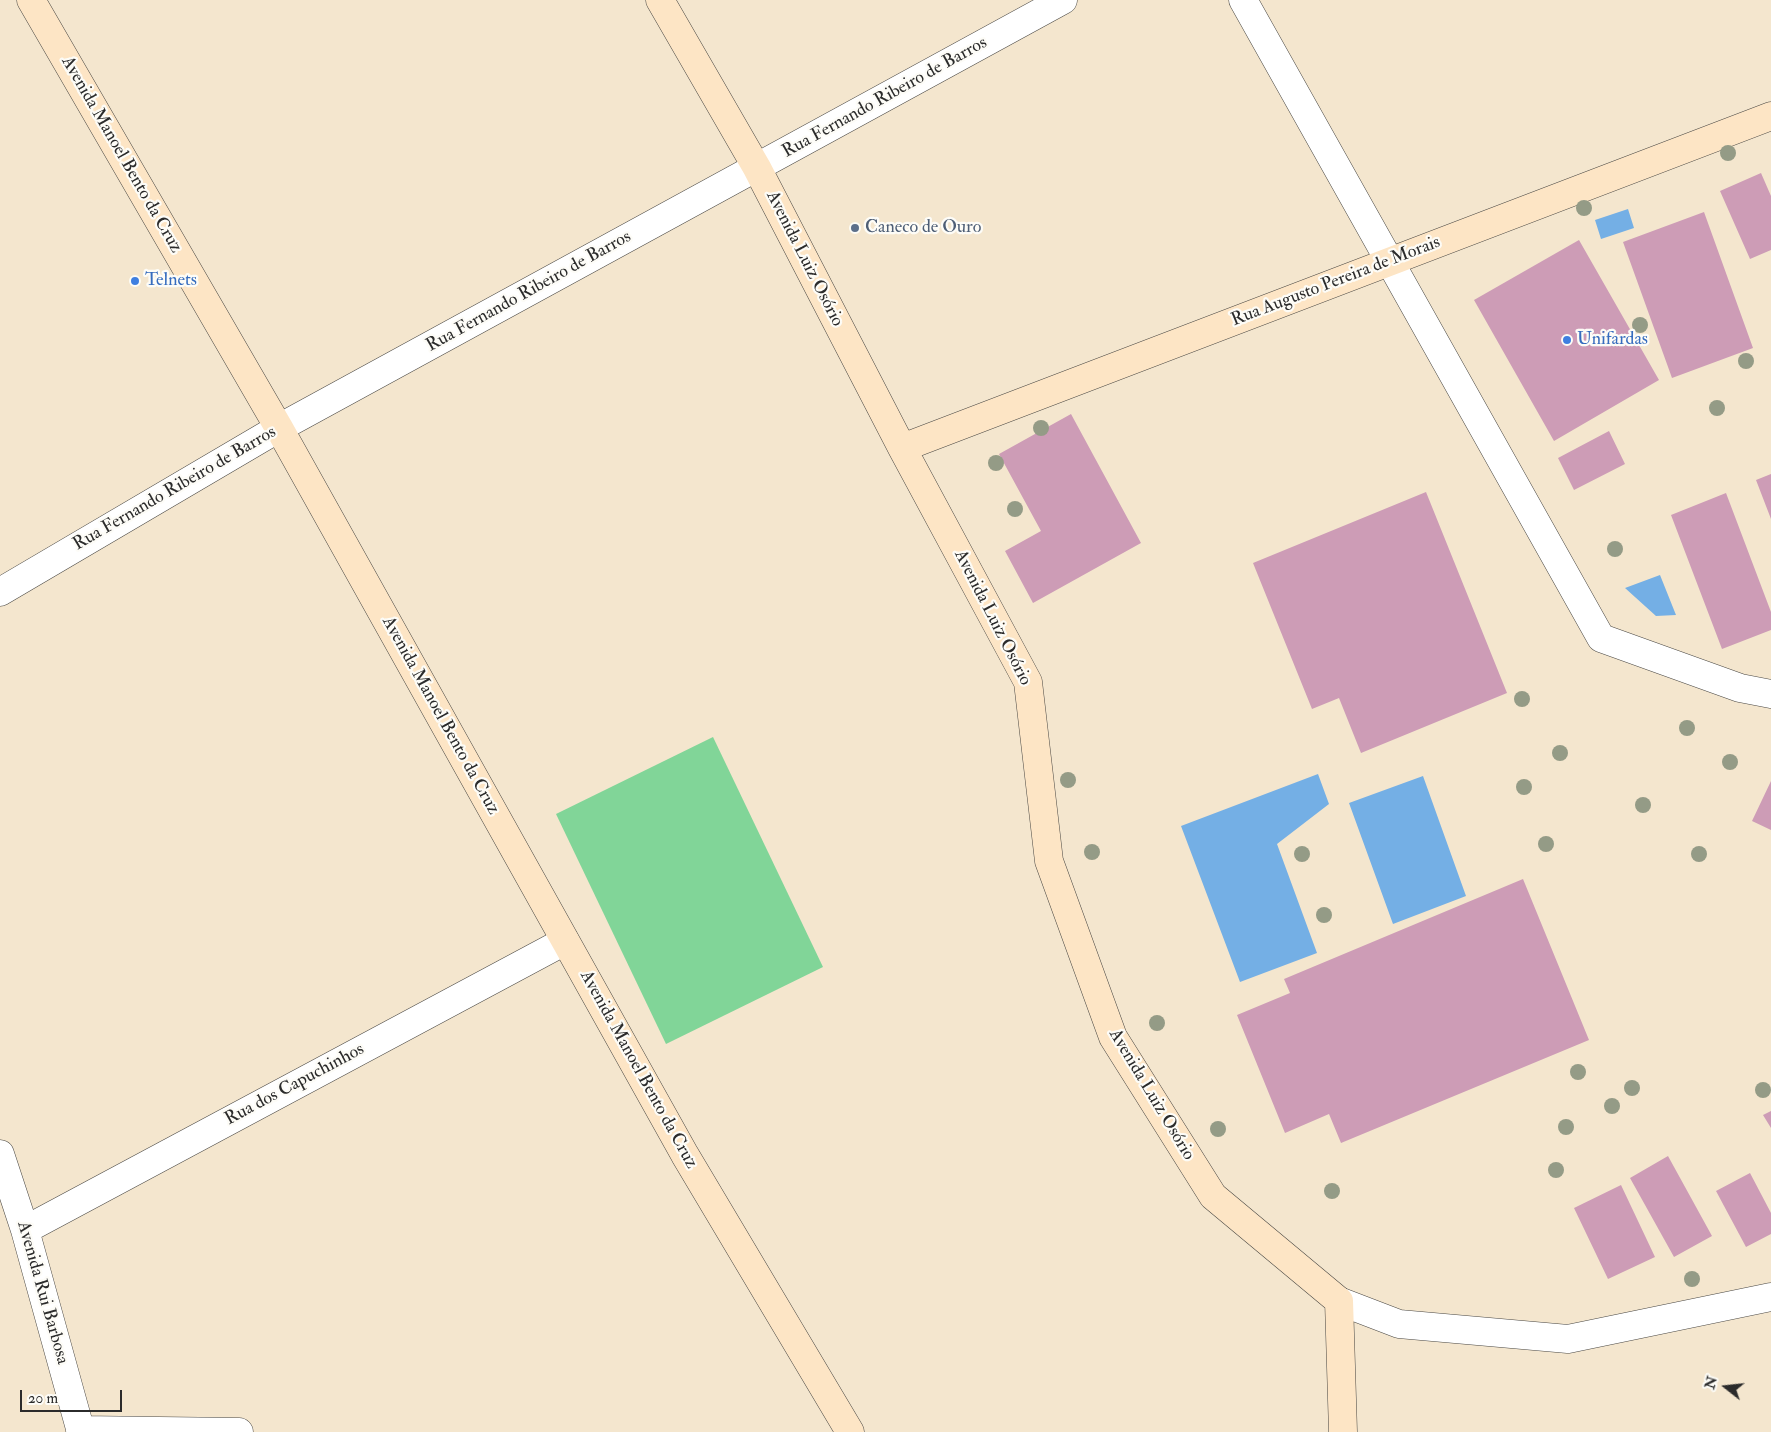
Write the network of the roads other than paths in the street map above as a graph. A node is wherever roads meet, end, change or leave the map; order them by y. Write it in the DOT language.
graph roads {
  1 [pos="31,0"];
  2 [pos="660,0"];
  3 [pos="1063,0"];
  4 [pos="1243,0"];
  5 [pos="1771,116"];
  6 [pos="757,168"];
  7 [pos="1390,261"];
  8 [pos="279,428"];
  9 [pos="902,448"];
  10 [pos="0,592"];
  11 [pos="1771,694"];
  12 [pos="565,941"];
  13 [pos="0,1154"];
  14 [pos="25,1230"];
  15 [pos="1771,1294"];
  16 [pos="1338,1301"];
  17 [pos="80,1431"];
  18 [pos="239,1432"];
  19 [pos="850,1432"];
  20 [pos="1343,1432"];
  1 -- 8 [label="main road, Avenida Manoel Bento da Cruz"];
  2 -- 6 [label="main road, Avenida Luiz Osório"];
  3 -- 6 [label="street, Rua Fernando Ribeiro de Barros"];
  4 -- 7 [label="street"];
  5 -- 7 [label="main road, Rua Augusto Pereira de Morais"];
  6 -- 8 [label="street, Rua Fernando Ribeiro de Barros"];
  6 -- 9 [label="main road, Avenida Luiz Osório"];
  7 -- 9 [label="main road, Rua Augusto Pereira de Morais"];
  7 -- 11 [label="street"];
  8 -- 10 [label="street, Rua Fernando Ribeiro de Barros"];
  8 -- 12 [label="main road, Avenida Manoel Bento da Cruz"];
  9 -- 16 [label="main road, Avenida Luiz Osório"];
  12 -- 14 [label="street, Rua dos Capuchinhos"];
  12 -- 19 [label="main road, Avenida Manoel Bento da Cruz"];
  13 -- 14 [label="street, Avenida Rui Barbosa"];
  14 -- 17 [label="street, Avenida Rui Barbosa"];
  15 -- 16 [label="street"];
  16 -- 20 [label="main road"];
  17 -- 18 [label="street"];
}
